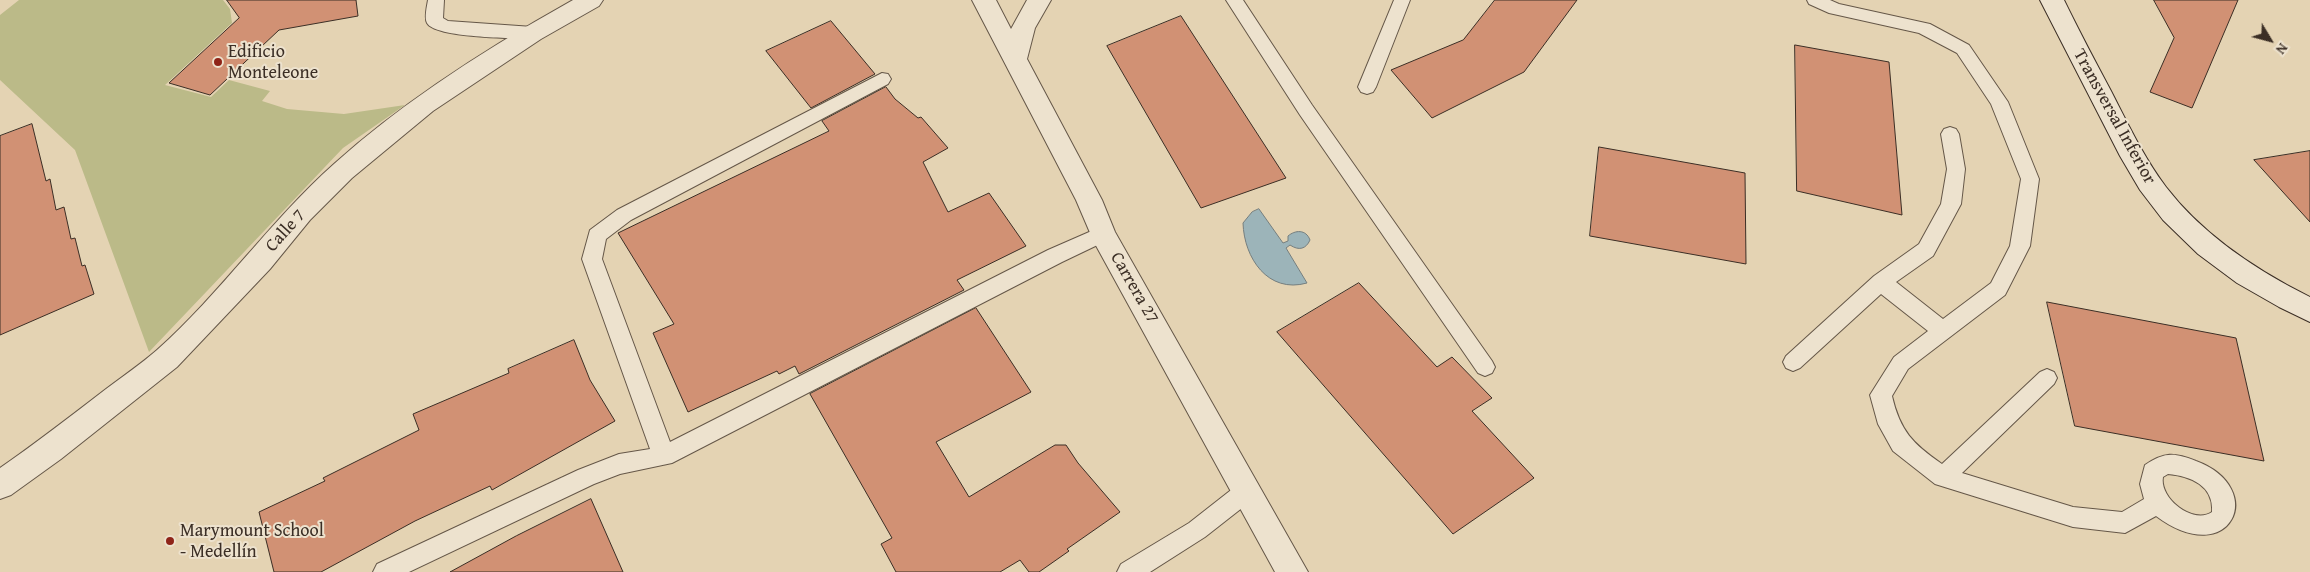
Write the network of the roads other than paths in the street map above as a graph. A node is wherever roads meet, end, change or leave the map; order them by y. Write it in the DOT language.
graph roads {
  1 [pos="436,0"];
  2 [pos="591,0"];
  3 [pos="1039,0"];
  4 [pos="1234,0"];
  5 [pos="1402,0"];
  6 [pos="1815,0"];
  7 [pos="2052,0"];
  8 [pos="991,2"];
  9 [pos="533,33"];
  10 [pos="1015,59"];
  11 [pos="882,79"];
  12 [pos="1367,86"];
  13 [pos="1950,134"];
  14 [pos="1103,234"];
  15 [pos="1881,282"];
  16 [pos="2310,310"];
  17 [pos="1944,331"];
  18 [pos="1793,362"];
  19 [pos="1484,367"];
  20 [pos="2047,378"];
  21 [pos="664,456"];
  22 [pos="1944,477"];
  23 [pos="0,485"];
  24 [pos="1248,490"];
  25 [pos="2158,502"];
  26 [pos="385,572"];
  27 [pos="1129,572"];
  28 [pos="1292,572"];
  1 -- 9 [label="lane"];
  2 -- 9 [label="street, Calle 7"];
  3 -- 10 [label="street"];
  4 -- 19 [label="lane"];
  5 -- 12 [label="lane"];
  6 -- 17 [label="lane"];
  7 -- 16 [label="street, Transversal Inferior"];
  8 -- 10 [label="street, Carrera 27"];
  9 -- 23 [label="street, Calle 7"];
  10 -- 14 [label="street, Carrera 27"];
  11 -- 21 [label="lane"];
  13 -- 15 [label="lane"];
  14 -- 21 [label="lane"];
  14 -- 24 [label="street, Carrera 27"];
  15 -- 17 [label="lane"];
  15 -- 18 [label="lane"];
  17 -- 22 [label="lane"];
  20 -- 22 [label="lane"];
  21 -- 26 [label="lane"];
  22 -- 25 [label="lane"];
  24 -- 27 [label="lane"];
  24 -- 28 [label="street, Carrera 27"];
}
